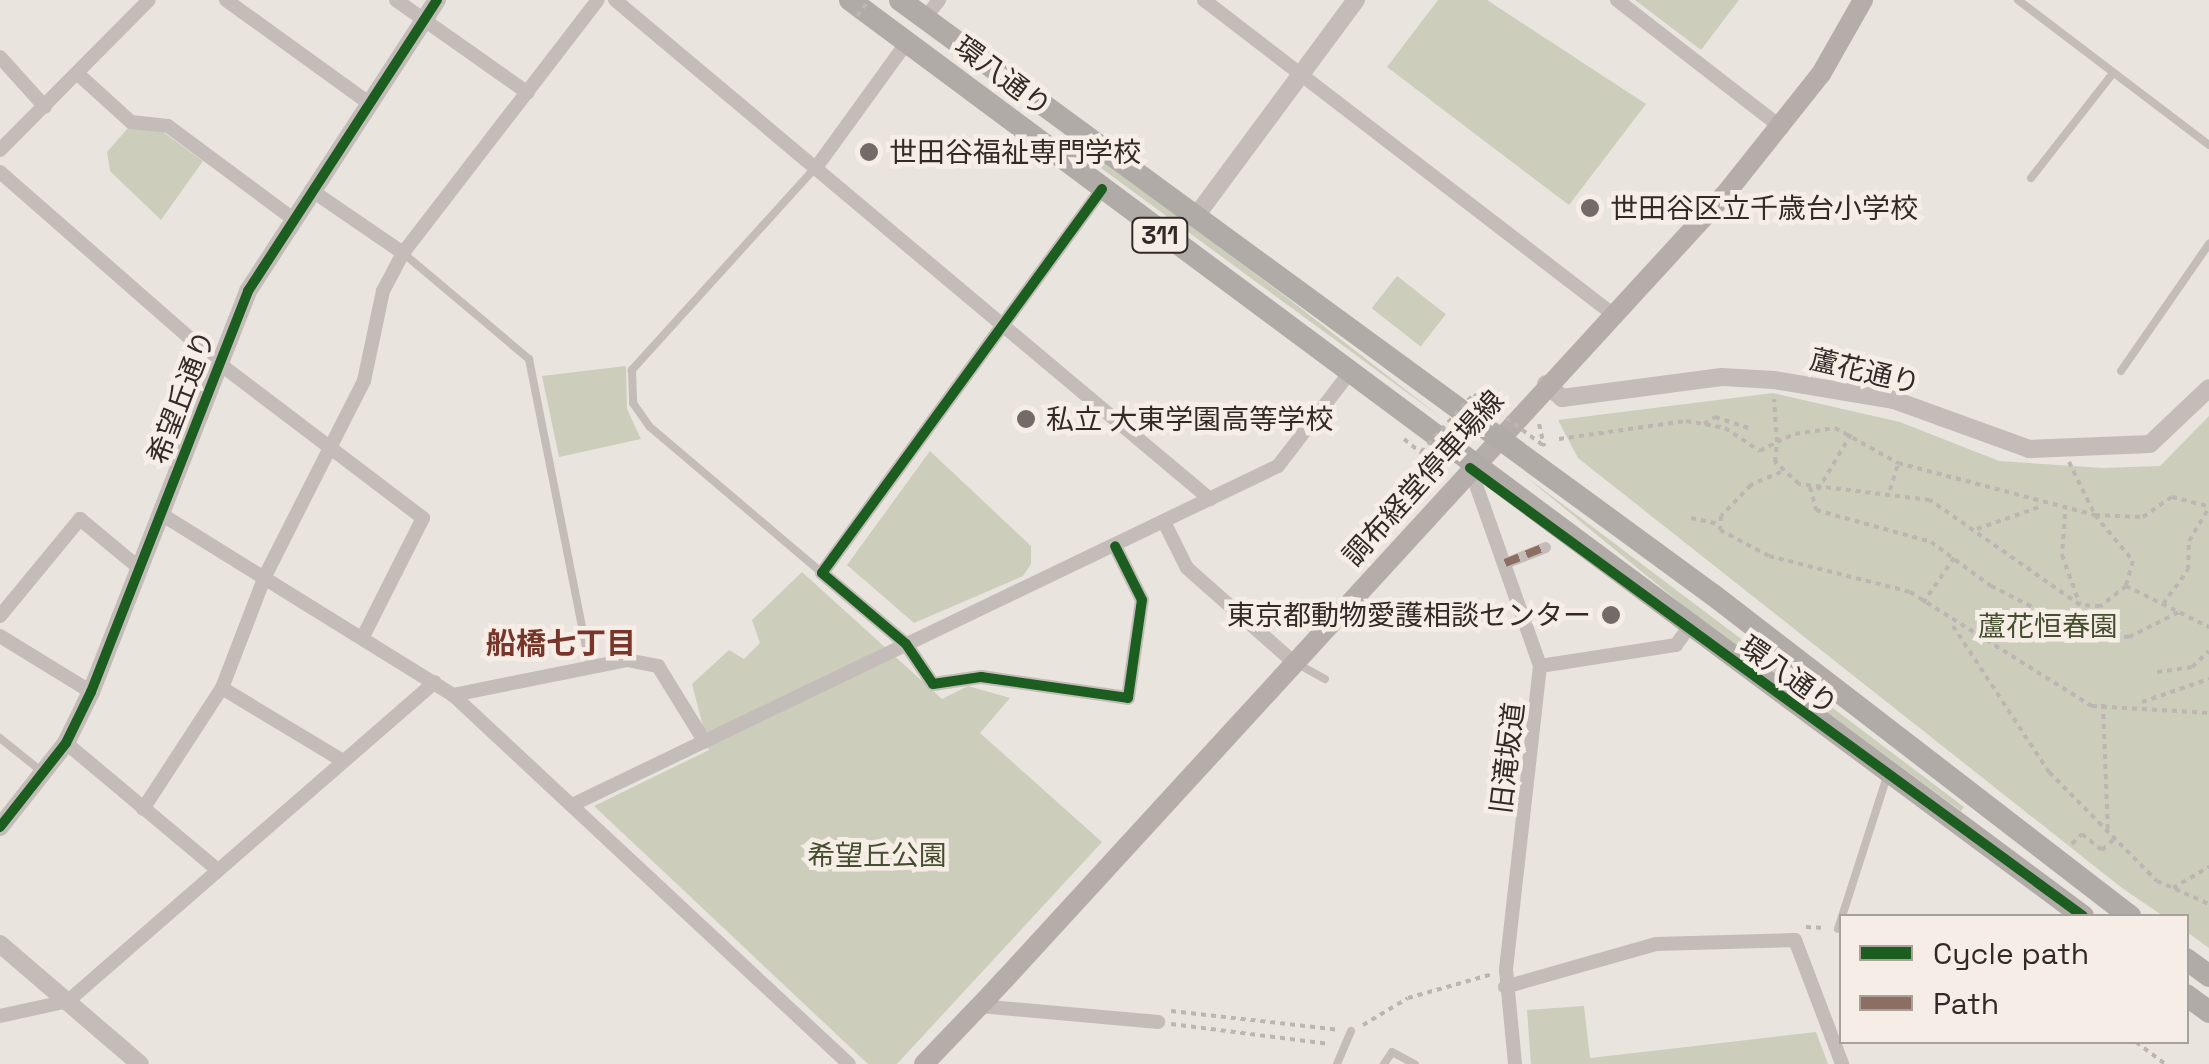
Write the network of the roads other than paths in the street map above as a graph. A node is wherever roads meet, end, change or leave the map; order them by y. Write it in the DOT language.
graph roads {
  1 [pos="149,0"];
  2 [pos="226,0"];
  3 [pos="396,0"];
  4 [pos="437,0"];
  5 [pos="598,0"];
  6 [pos="615,0"];
  7 [pos="900,0"];
  8 [pos="1204,0"];
  9 [pos="1356,0"];
  10 [pos="1617,0"];
  11 [pos="2018,0"];
  12 [pos="1856,3"];
  13 [pos="854,8"];
  14 [pos="932,9"];
  15 [pos="424,19"];
  16 [pos="908,42"];
  17 [pos="0,57"];
  18 [pos="2113,72"];
  19 [pos="78,74"];
  20 [pos="1301,74"];
  21 [pos="528,93"];
  22 [pos="370,103"];
  23 [pos="45,108"];
  24 [pos="1782,128"];
  25 [pos="2209,144"];
  26 [pos="0,150"];
  27 [pos="818,165"];
  28 [pos="0,172"];
  29 [pos="2031,178"];
  30 [pos="1102,189"];
  31 [pos="311,190"];
  32 [pos="1199,212"];
  33 [pos="292,218"];
  34 [pos="2209,244"];
  35 [pos="403,253"];
  36 [pos="1610,312"];
  37 [pos="1004,322"];
  38 [pos="216,361"];
  39 [pos="2120,371"];
  40 [pos="1347,376"];
  41 [pos="1546,384"];
  42 [pos="2209,388"];
  43 [pos="1503,444"];
  44 [pos="328,446"];
  45 [pos="1470,468"];
  46 [pos="1210,499"];
  47 [pos="161,514"];
  48 [pos="1164,522"];
  49 [pos="1115,546"];
  50 [pos="1545,547"];
  51 [pos="1505,563"];
  52 [pos="139,568"];
  53 [pos="822,573"];
  54 [pos="265,576"];
  55 [pos="0,616"];
  56 [pos="1687,630"];
  57 [pos="364,635"];
  58 [pos="0,636"];
  59 [pos="906,644"];
  60 [pos="1292,661"];
  61 [pos="1540,666"];
  62 [pos="590,668"];
  63 [pos="1325,679"];
  64 [pos="435,682"];
  65 [pos="222,688"];
  66 [pos="91,692"];
  67 [pos="452,695"];
  68 [pos="0,738"];
  69 [pos="704,742"];
  70 [pos="66,743"];
  71 [pos="343,761"];
  72 [pos="44,774"];
  73 [pos="1887,774"];
  74 [pos="572,805"];
  75 [pos="144,808"];
  76 [pos="0,826"];
  77 [pos="218,870"];
  78 [pos="1843,914"];
  79 [pos="2080,914"];
  80 [pos="2127,914"];
  81 [pos="1839,926"];
  82 [pos="1838,929"];
  83 [pos="0,944"];
  84 [pos="1505,987"];
  85 [pos="68,1001"];
  86 [pos="984,1001"];
  87 [pos="1158,1015"];
  88 [pos="0,1016"];
  89 [pos="1351,1032"];
  90 [pos="140,1064"];
  91 [pos="849,1064"];
  92 [pos="924,1064"];
  93 [pos="1337,1064"];
  94 [pos="1384,1064"];
  95 [pos="1415,1064"];
  96 [pos="1515,1064"];
  97 [pos="1842,1064"];
  1 -- 19 [label="street"];
  2 -- 22 [label="street"];
  3 -- 15 [label="street"];
  4 -- 15 [label="street, 希望丘通り"];
  5 -- 21 [label="street"];
  6 -- 27 [label="street"];
  7 -- 14 [label="main road, 環八通り / 311"];
  8 -- 20 [label="street"];
  9 -- 20 [label="street"];
  10 -- 24 [label="street"];
  11 -- 18 [label="lane"];
  12 -- 24 [label="main road, 調布経堂停車場線"];
  13 -- 16 [label="main road, 環八通り / 311"];
  14 -- 32 [label="main road, 環八通り / 311"];
  15 -- 21 [label="street"];
  15 -- 22 [label="street, 希望丘通り"];
  16 -- 27 [label="street"];
  16 -- 30 [label="main road, 環八通り / 311"];
  17 -- 23 [label="street"];
  18 -- 25 [label="lane"];
  18 -- 29 [label="lane"];
  19 -- 23 [label="street"];
  19 -- 33 [label="street"];
  20 -- 32 [label="street"];
  20 -- 36 [label="street"];
  21 -- 35 [label="street"];
  22 -- 31 [label="street, 希望丘通り"];
  23 -- 26 [label="street"];
  24 -- 36 [label="main road, 調布経堂停車場線"];
  27 -- 37 [label="street"];
  27 -- 53 [label="lane"];
  28 -- 38 [label="street"];
  30 -- 37 [label="street"];
  30 -- 40 [label="main road, 環八通り / 311"];
  31 -- 33 [label="street, 希望丘通り"];
  31 -- 35 [label="street"];
  32 -- 43 [label="main road, 環八通り / 311"];
  33 -- 38 [label="street, 希望丘通り"];
  34 -- 39 [label="lane"];
  35 -- 44 [label="street"];
  35 -- 62 [label="lane"];
  36 -- 41 [label="main road, 調布経堂停車場線"];
  37 -- 46 [label="street"];
  37 -- 53 [label="street"];
  38 -- 44 [label="street"];
  38 -- 47 [label="street, 希望丘通り"];
  40 -- 45 [label="main road, 環八通り / 311"];
  40 -- 46 [label="street"];
  41 -- 42 [label="street, 蘆花通り"];
  41 -- 43 [label="main road, 調布経堂停車場線"];
  43 -- 45 [label="main road, 調布経堂停車場線"];
  43 -- 80 [label="main road, 環八通り / 311"];
  44 -- 54 [label="street"];
  44 -- 57 [label="street"];
  45 -- 51 [label="street, 旧滝坂道"];
  45 -- 56 [label="main road, 環八通り / 311"];
  45 -- 60 [label="main road, 調布経堂停車場線"];
  46 -- 48 [label="street"];
  47 -- 52 [label="street, 希望丘通り"];
  47 -- 54 [label="street"];
  48 -- 49 [label="street"];
  48 -- 60 [label="street"];
  49 -- 59 [label="street"];
  49 -- 59 [label="street"];
  50 -- 51 [label="street"];
  51 -- 61 [label="street, 旧滝坂道"];
  52 -- 55 [label="street"];
  52 -- 66 [label="street, 希望丘通り"];
  53 -- 59 [label="street"];
  54 -- 57 [label="street"];
  54 -- 65 [label="street"];
  56 -- 61 [label="street"];
  56 -- 73 [label="main road, 環八通り / 311"];
  57 -- 64 [label="street"];
  58 -- 66 [label="street"];
  59 -- 69 [label="street"];
  60 -- 63 [label="lane"];
  60 -- 86 [label="main road, 調布経堂停車場線, bridge"];
  61 -- 84 [label="street, 旧滝坂道"];
  62 -- 67 [label="street"];
  62 -- 69 [label="street"];
  64 -- 67 [label="street"];
  64 -- 71 [label="street"];
  65 -- 71 [label="street"];
  65 -- 75 [label="street"];
  66 -- 70 [label="street, 希望丘通り"];
  67 -- 74 [label="street"];
  68 -- 72 [label="lane"];
  69 -- 74 [label="street"];
  70 -- 72 [label="street, 希望丘通り"];
  70 -- 75 [label="street"];
  71 -- 77 [label="street"];
  72 -- 76 [label="street, 希望丘通り"];
  73 -- 78 [label="lane"];
  73 -- 79 [label="main road, 環八通り / 311"];
  74 -- 91 [label="street"];
  75 -- 77 [label="street"];
  77 -- 85 [label="street"];
  81 -- 82 [label="lane"];
  83 -- 85 [label="street"];
  84 -- 96 [label="street, 旧滝坂道"];
  84 -- 97 [label="street"];
  85 -- 88 [label="street"];
  85 -- 90 [label="street"];
  86 -- 87 [label="street"];
  86 -- 92 [label="main road"];
  89 -- 93 [label="lane"];
  94 -- 95 [label="lane"];
}
